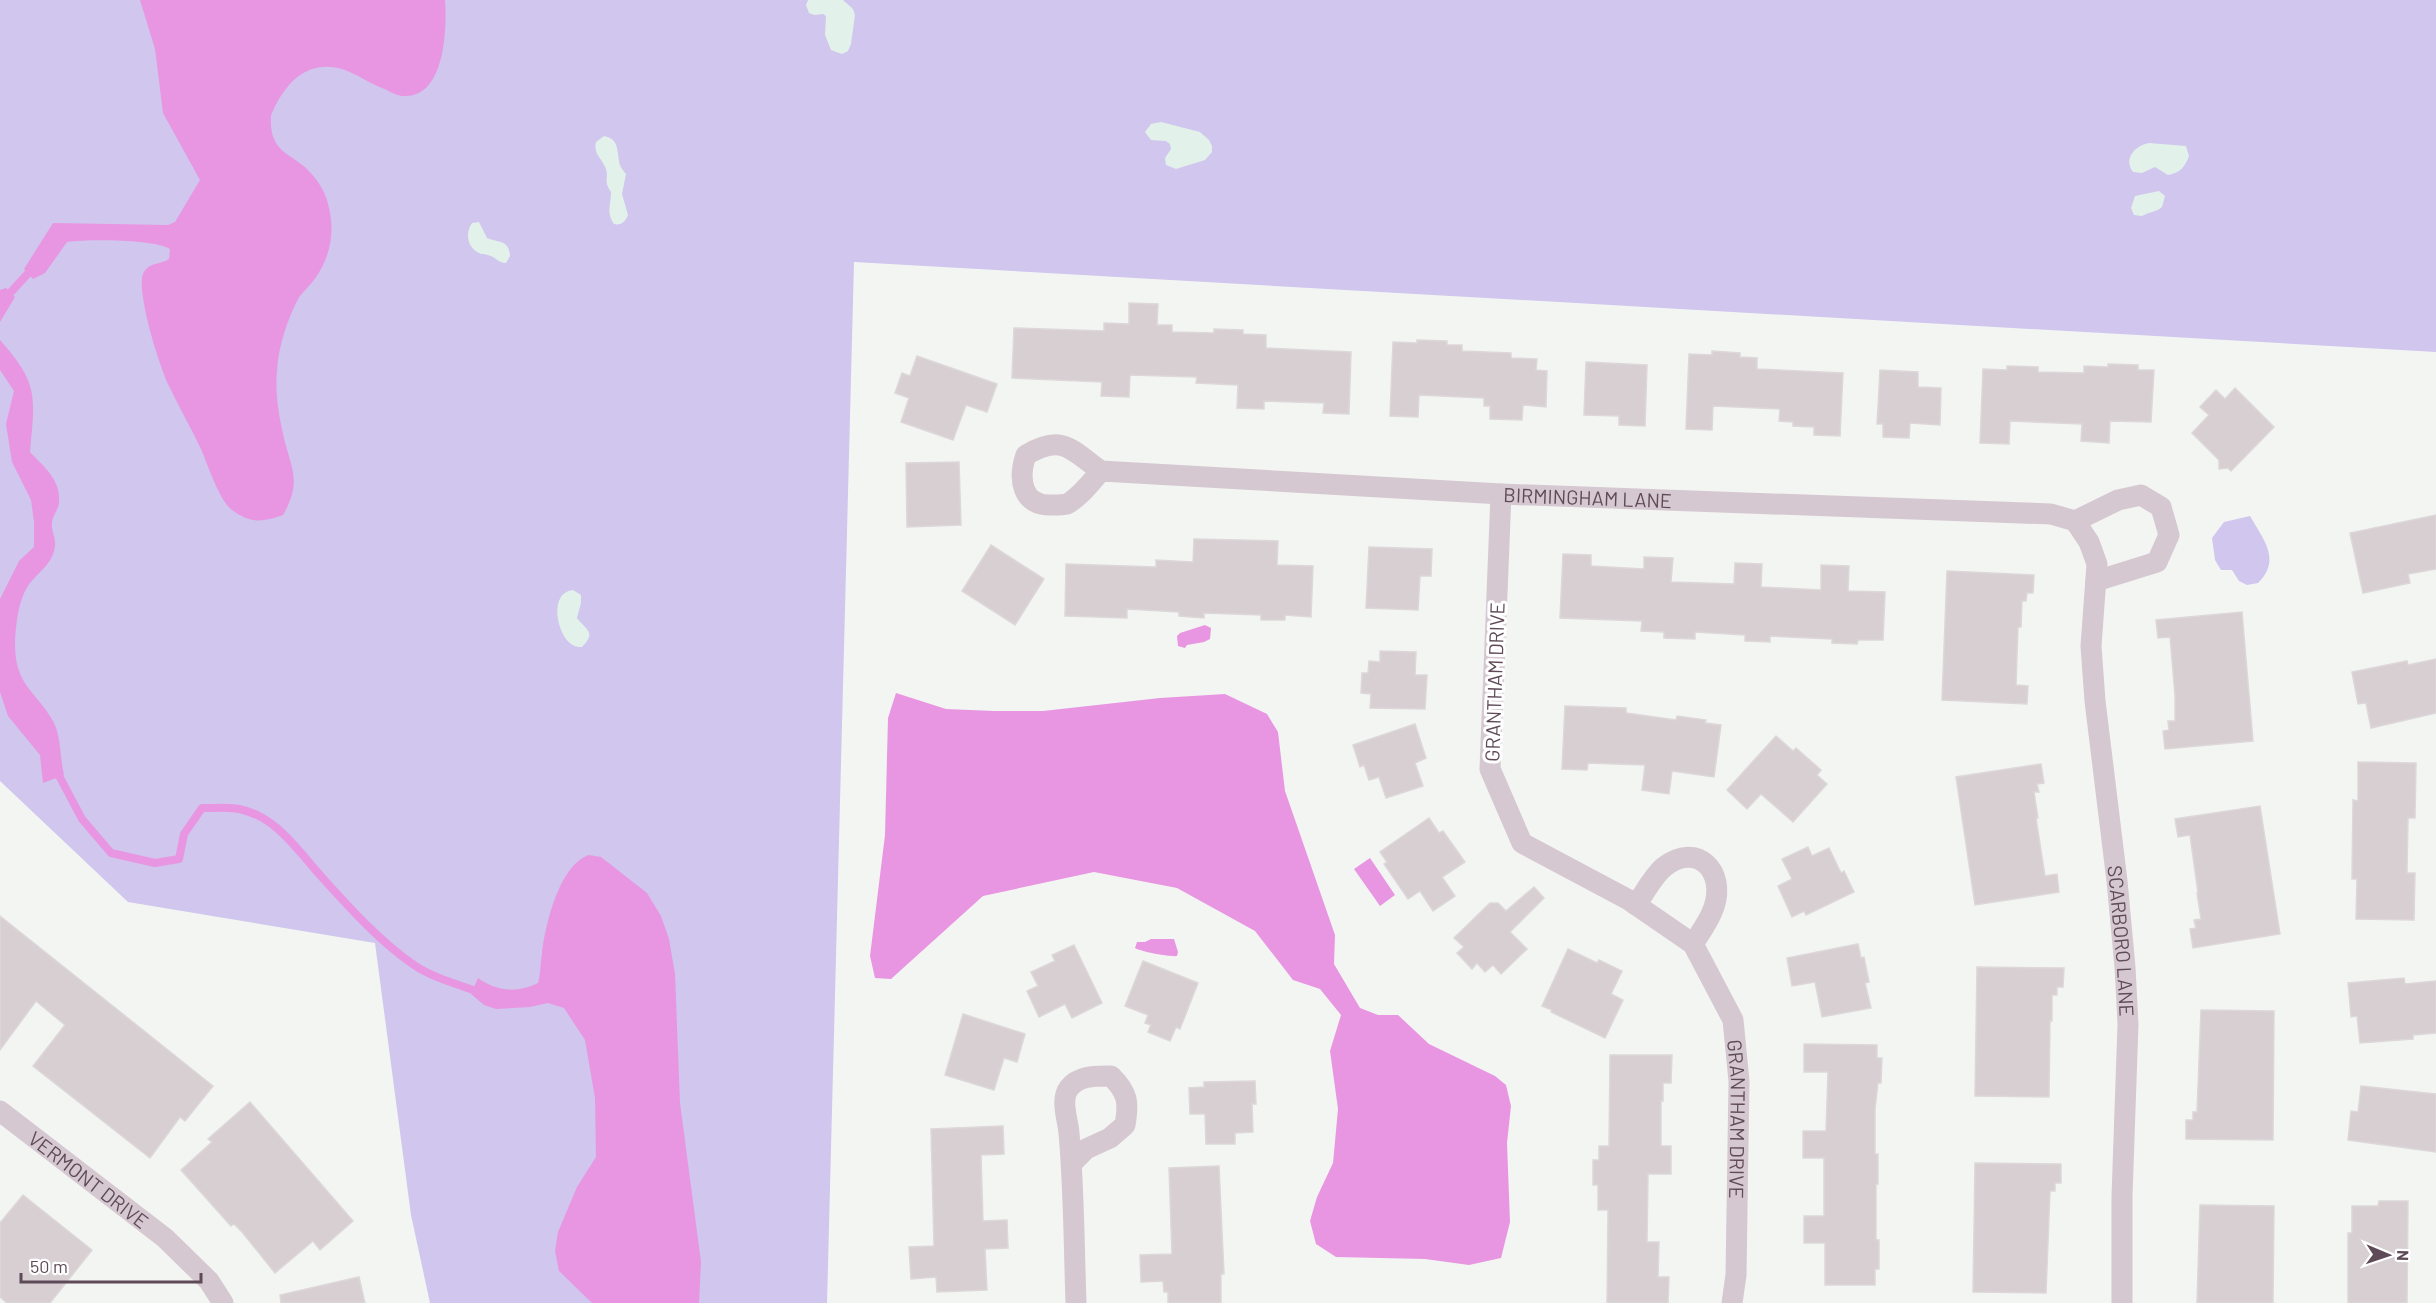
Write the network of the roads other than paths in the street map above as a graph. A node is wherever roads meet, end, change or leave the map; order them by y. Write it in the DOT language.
graph roads {
  1 [pos="1101,471"];
  2 [pos="1502,494"];
  3 [pos="2075,521"];
  4 [pos="2096,581"];
  5 [pos="1636,905"];
  6 [pos="1693,944"];
  7 [pos="0,1111"];
  8 [pos="1071,1164"];
  9 [pos="223,1303"];
  10 [pos="1076,1303"];
  11 [pos="1732,1303"];
  12 [pos="2122,1303"];
  1 -- 2 [label="street, BIRMINGHAM LANE"];
  2 -- 3 [label="street, BIRMINGHAM LANE"];
  2 -- 5 [label="street, GRANTHAM DRIVE"];
  3 -- 4 [label="street"];
  3 -- 4 [label="street"];
  4 -- 12 [label="street, SCARBORO LANE"];
  5 -- 6 [label="street, GRANTHAM DRIVE"];
  5 -- 6 [label="street"];
  6 -- 11 [label="street, GRANTHAM DRIVE"];
  7 -- 9 [label="street, VERMONT DRIVE"];
  8 -- 10 [label="street"];
}
